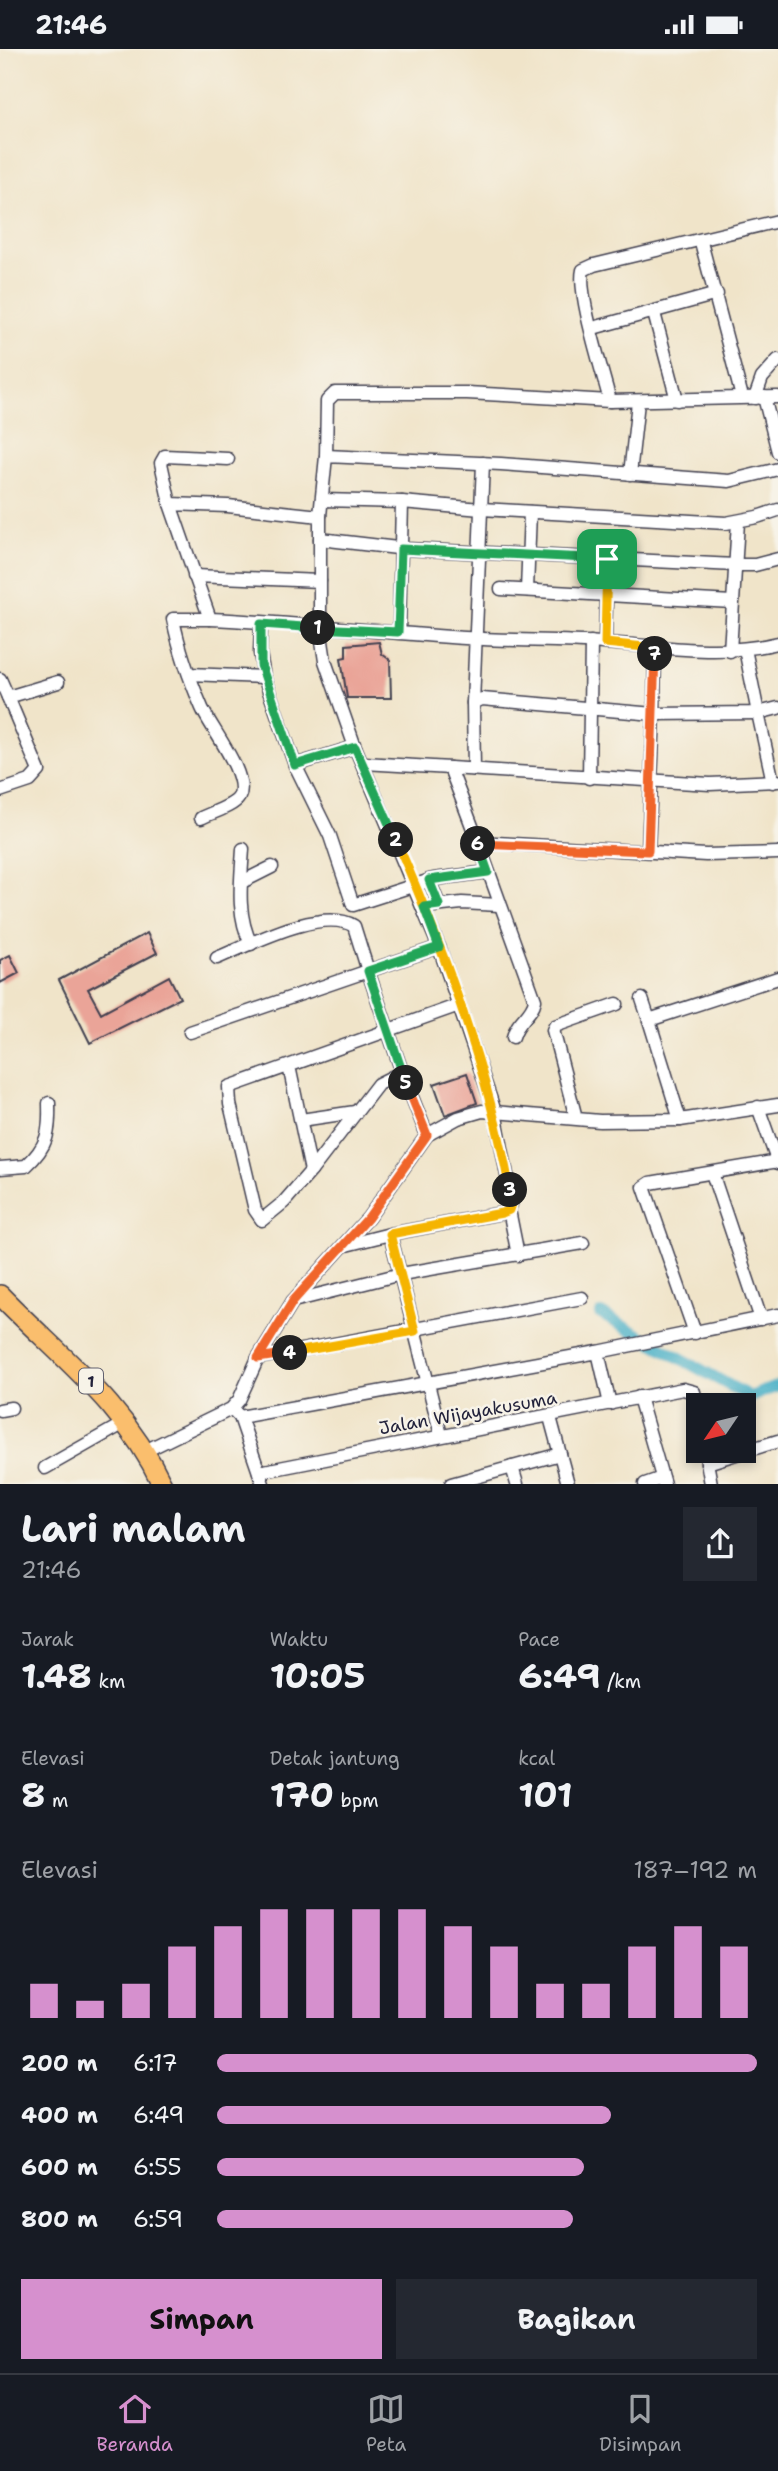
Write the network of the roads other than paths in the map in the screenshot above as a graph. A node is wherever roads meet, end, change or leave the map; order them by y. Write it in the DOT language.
graph roads {
  1 [pos="778,221"];
  2 [pos="701,242"];
  3 [pos="717,294"];
  4 [pos="654,313"];
  5 [pos="593,328"];
  6 [pos="778,360"];
  7 [pos="754,397"];
  8 [pos="778,397"];
  9 [pos="677,400"];
  10 [pos="610,401"];
  11 [pos="638,402"];
  12 [pos="778,452"];
  13 [pos="326,456"];
  14 [pos="228,459"];
  15 [pos="483,463"];
  16 [pos="778,469"];
  17 [pos="630,474"];
  18 [pos="322,500"];
  19 [pos="402,502"];
  20 [pos="170,504"];
  21 [pos="481,509"];
  22 [pos="778,509"];
  23 [pos="530,512"];
  24 [pos="320,516"];
  25 [pos="738,522"];
  26 [pos="320,540"];
  27 [pos="401,549"];
  28 [pos="480,553"];
  29 [pos="528,555"];
  30 [pos="607,559"];
  31 [pos="778,559"];
  32 [pos="735,565"];
  33 [pos="194,576"];
  34 [pos="320,581"];
  35 [pos="501,589"];
  36 [pos="527,590"];
  37 [pos="607,596"];
  38 [pos="732,602"];
  39 [pos="210,619"];
  40 [pos="261,624"];
  41 [pos="320,628"];
  42 [pos="398,632"];
  43 [pos="476,638"];
  44 [pos="592,642"];
  45 [pos="605,643"];
  46 [pos="778,643"];
  47 [pos="655,648"];
  48 [pos="746,649"];
  49 [pos="730,651"];
  50 [pos="189,674"];
  51 [pos="264,677"];
  52 [pos="0,679"];
  53 [pos="58,682"];
  54 [pos="8,697"];
  55 [pos="473,703"];
  56 [pos="592,708"];
  57 [pos="778,708"];
  58 [pos="758,713"];
  59 [pos="654,714"];
  60 [pos="355,747"];
  61 [pos="364,763"];
  62 [pos="295,765"];
  63 [pos="450,768"];
  64 [pos="474,769"];
  65 [pos="589,778"];
  66 [pos="652,782"];
  67 [pos="775,782"];
  68 [pos="0,790"];
  69 [pos="201,818"];
  70 [pos="478,842"];
  71 [pos="243,849"];
  72 [pos="648,851"];
  73 [pos="778,853"];
  74 [pos="272,867"];
  75 [pos="489,873"];
  76 [pos="429,881"];
  77 [pos="242,882"];
  78 [pos="415,883"];
  79 [pos="498,903"];
  80 [pos="439,904"];
  81 [pos="424,907"];
  82 [pos="251,944"];
  83 [pos="439,947"];
  84 [pos="217,958"];
  85 [pos="368,971"];
  86 [pos="778,978"];
  87 [pos="642,999"];
  88 [pos="618,1004"];
  89 [pos="459,1005"];
  90 [pos="649,1020"];
  91 [pos="388,1031"];
  92 [pos="190,1032"];
  93 [pos="513,1037"];
  94 [pos="289,1066"];
  95 [pos="402,1072"];
  96 [pos="48,1103"];
  97 [pos="778,1105"];
  98 [pos="758,1107"];
  99 [pos="355,1112"];
  100 [pos="495,1112"];
  101 [pos="577,1118"];
  102 [pos="302,1120"];
  103 [pos="680,1120"];
  104 [pos="427,1135"];
  105 [pos="778,1162"];
  106 [pos="0,1168"];
  107 [pos="312,1171"];
  108 [pos="712,1173"];
  109 [pos="509,1210"];
  110 [pos="390,1234"];
  111 [pos="583,1243"];
  112 [pos="346,1245"];
  113 [pos="517,1255"];
  114 [pos="401,1274"];
  115 [pos="0,1294"];
  116 [pos="582,1298"];
  117 [pos="293,1301"];
  118 [pos="778,1315"];
  119 [pos="761,1318"];
  120 [pos="415,1331"];
  121 [pos="695,1333"];
  122 [pos="598,1352"];
  123 [pos="258,1358"];
  124 [pos="426,1384"];
  125 [pos="694,1393"];
  126 [pos="639,1397"];
  127 [pos="610,1404"];
  128 [pos="235,1413"];
  129 [pos="550,1417"];
  130 [pos="125,1422"];
  131 [pos="441,1435"];
  132 [pos="778,1441"];
  133 [pos="756,1446"];
  134 [pos="145,1451"];
  135 [pos="560,1454"];
  136 [pos="707,1463"];
  137 [pos="512,1467"];
  138 [pos="45,1468"];
  139 [pos="261,1478"];
  140 [pos="663,1481"];
  141 [pos="465,1482"];
  142 [pos="162,1484"];
  143 [pos="451,1484"];
  144 [pos="517,1484"];
  145 [pos="568,1484"];
  146 [pos="645,1484"];
  147 [pos="711,1484"];
  1 -- 2 [label="street"];
  2 -- 3 [label="street"];
  2 -- 5 [label="street"];
  3 -- 4 [label="street"];
  3 -- 7 [label="street"];
  4 -- 5 [label="street"];
  4 -- 9 [label="street"];
  5 -- 10 [label="street"];
  6 -- 7 [label="street"];
  7 -- 8 [label="street"];
  7 -- 9 [label="street"];
  7 -- 12 [label="street"];
  9 -- 11 [label="street"];
  10 -- 11 [label="street"];
  10 -- 13 [label="street"];
  11 -- 17 [label="street"];
  13 -- 15 [label="street"];
  13 -- 18 [label="street"];
  14 -- 20 [label="street"];
  15 -- 17 [label="street"];
  15 -- 21 [label="street"];
  16 -- 17 [label="street"];
  18 -- 19 [label="street"];
  18 -- 24 [label="street"];
  19 -- 21 [label="street"];
  19 -- 27 [label="street"];
  20 -- 24 [label="street"];
  20 -- 33 [label="street"];
  21 -- 23 [label="street"];
  21 -- 28 [label="street"];
  22 -- 25 [label="street"];
  23 -- 25 [label="street"];
  23 -- 29 [label="street"];
  24 -- 26 [label="street"];
  25 -- 32 [label="street"];
  26 -- 27 [label="street"];
  26 -- 34 [label="street"];
  27 -- 28 [label="street"];
  27 -- 42 [label="street"];
  28 -- 29 [label="street"];
  28 -- 43 [label="street"];
  29 -- 30 [label="street"];
  29 -- 36 [label="street"];
  30 -- 32 [label="street"];
  30 -- 37 [label="street"];
  31 -- 32 [label="street"];
  32 -- 38 [label="street"];
  33 -- 34 [label="street"];
  33 -- 39 [label="street"];
  34 -- 41 [label="street"];
  35 -- 36 [label="street"];
  36 -- 37 [label="street"];
  37 -- 38 [label="street"];
  37 -- 45 [label="street"];
  38 -- 49 [label="street"];
  39 -- 40 [label="street"];
  39 -- 50 [label="street"];
  40 -- 41 [label="street"];
  40 -- 51 [label="street"];
  41 -- 42 [label="street"];
  41 -- 60 [label="street"];
  42 -- 43 [label="street"];
  43 -- 44 [label="street"];
  43 -- 55 [label="street"];
  44 -- 45 [label="street"];
  44 -- 56 [label="street"];
  45 -- 47 [label="street"];
  46 -- 48 [label="street"];
  47 -- 49 [label="street"];
  47 -- 59 [label="street"];
  48 -- 49 [label="street"];
  48 -- 58 [label="street"];
  50 -- 51 [label="street"];
  50 -- 69 [label="street"];
  51 -- 62 [label="street"];
  52 -- 54 [label="street"];
  53 -- 54 [label="street"];
  54 -- 68 [label="street"];
  55 -- 56 [label="street"];
  55 -- 64 [label="street"];
  56 -- 59 [label="street"];
  56 -- 65 [label="street"];
  57 -- 58 [label="street"];
  58 -- 59 [label="street"];
  58 -- 67 [label="street"];
  59 -- 66 [label="street"];
  60 -- 61 [label="street"];
  60 -- 62 [label="street"];
  61 -- 63 [label="street"];
  61 -- 78 [label="street"];
  62 -- 78 [label="street"];
  63 -- 64 [label="street"];
  63 -- 70 [label="street"];
  64 -- 65 [label="street"];
  65 -- 66 [label="street"];
  66 -- 67 [label="street"];
  66 -- 72 [label="street"];
  70 -- 72 [label="street"];
  70 -- 75 [label="street"];
  71 -- 77 [label="street"];
  72 -- 73 [label="street"];
  74 -- 77 [label="street"];
  75 -- 76 [label="street"];
  75 -- 79 [label="street"];
  76 -- 78 [label="street"];
  76 -- 80 [label="street"];
  77 -- 82 [label="street"];
  78 -- 81 [label="street"];
  79 -- 80 [label="street"];
  79 -- 93 [label="street"];
  80 -- 81 [label="street"];
  81 -- 83 [label="street"];
  82 -- 84 [label="street"];
  82 -- 85 [label="street"];
  83 -- 85 [label="street"];
  83 -- 89 [label="street"];
  85 -- 91 [label="street"];
  85 -- 92 [label="street"];
  86 -- 90 [label="street"];
  87 -- 90 [label="street"];
  88 -- 101 [label="street"];
  89 -- 91 [label="street"];
  89 -- 100 [label="street"];
  90 -- 103 [label="street"];
  91 -- 94 [label="street"];
  91 -- 95 [label="street"];
  94 -- 102 [label="street"];
  94 -- 107 [label="street"];
  95 -- 99 [label="street"];
  95 -- 104 [label="street"];
  96 -- 106 [label="street"];
  97 -- 98 [label="street"];
  98 -- 103 [label="street"];
  98 -- 105 [label="street"];
  99 -- 102 [label="street"];
  99 -- 107 [label="street"];
  100 -- 101 [label="street"];
  100 -- 104 [label="street"];
  100 -- 109 [label="street"];
  101 -- 103 [label="street"];
  102 -- 107 [label="street"];
  104 -- 112 [label="street"];
  105 -- 108 [label="street"];
  108 -- 119 [label="street"];
  108 -- 121 [label="street"];
  109 -- 110 [label="street"];
  109 -- 113 [label="street"];
  110 -- 112 [label="street"];
  110 -- 114 [label="street"];
  111 -- 113 [label="street"];
  112 -- 117 [label="street"];
  113 -- 114 [label="street"];
  114 -- 117 [label="street"];
  114 -- 120 [label="street"];
  115 -- 130 [label="highway, 1"];
  116 -- 120 [label="street"];
  117 -- 123 [label="street"];
  118 -- 119 [label="street"];
  119 -- 121 [label="street"];
  120 -- 123 [label="street"];
  120 -- 124 [label="street"];
  121 -- 122 [label="street"];
  122 -- 124 [label="street"];
  122 -- 127 [label="street"];
  123 -- 128 [label="street"];
  124 -- 128 [label="street"];
  124 -- 131 [label="street"];
  125 -- 126 [label="street, Jalan Wijayakusuma"];
  126 -- 127 [label="street, Jalan Wijayakusuma"];
  126 -- 140 [label="street"];
  127 -- 129 [label="street, Jalan Wijayakusuma"];
  128 -- 134 [label="street"];
  128 -- 139 [label="street"];
  129 -- 131 [label="street, Jalan Wijayakusuma"];
  129 -- 135 [label="street"];
  130 -- 134 [label="highway, 1"];
  130 -- 138 [label="street"];
  131 -- 139 [label="street, Jalan Wijayakusuma"];
  132 -- 133 [label="street"];
  134 -- 142 [label="highway, 1"];
  135 -- 137 [label="street"];
  135 -- 145 [label="street"];
  136 -- 147 [label="street"];
  137 -- 141 [label="street"];
  137 -- 144 [label="street"];
  140 -- 146 [label="street"];
  141 -- 143 [label="street"];
}
